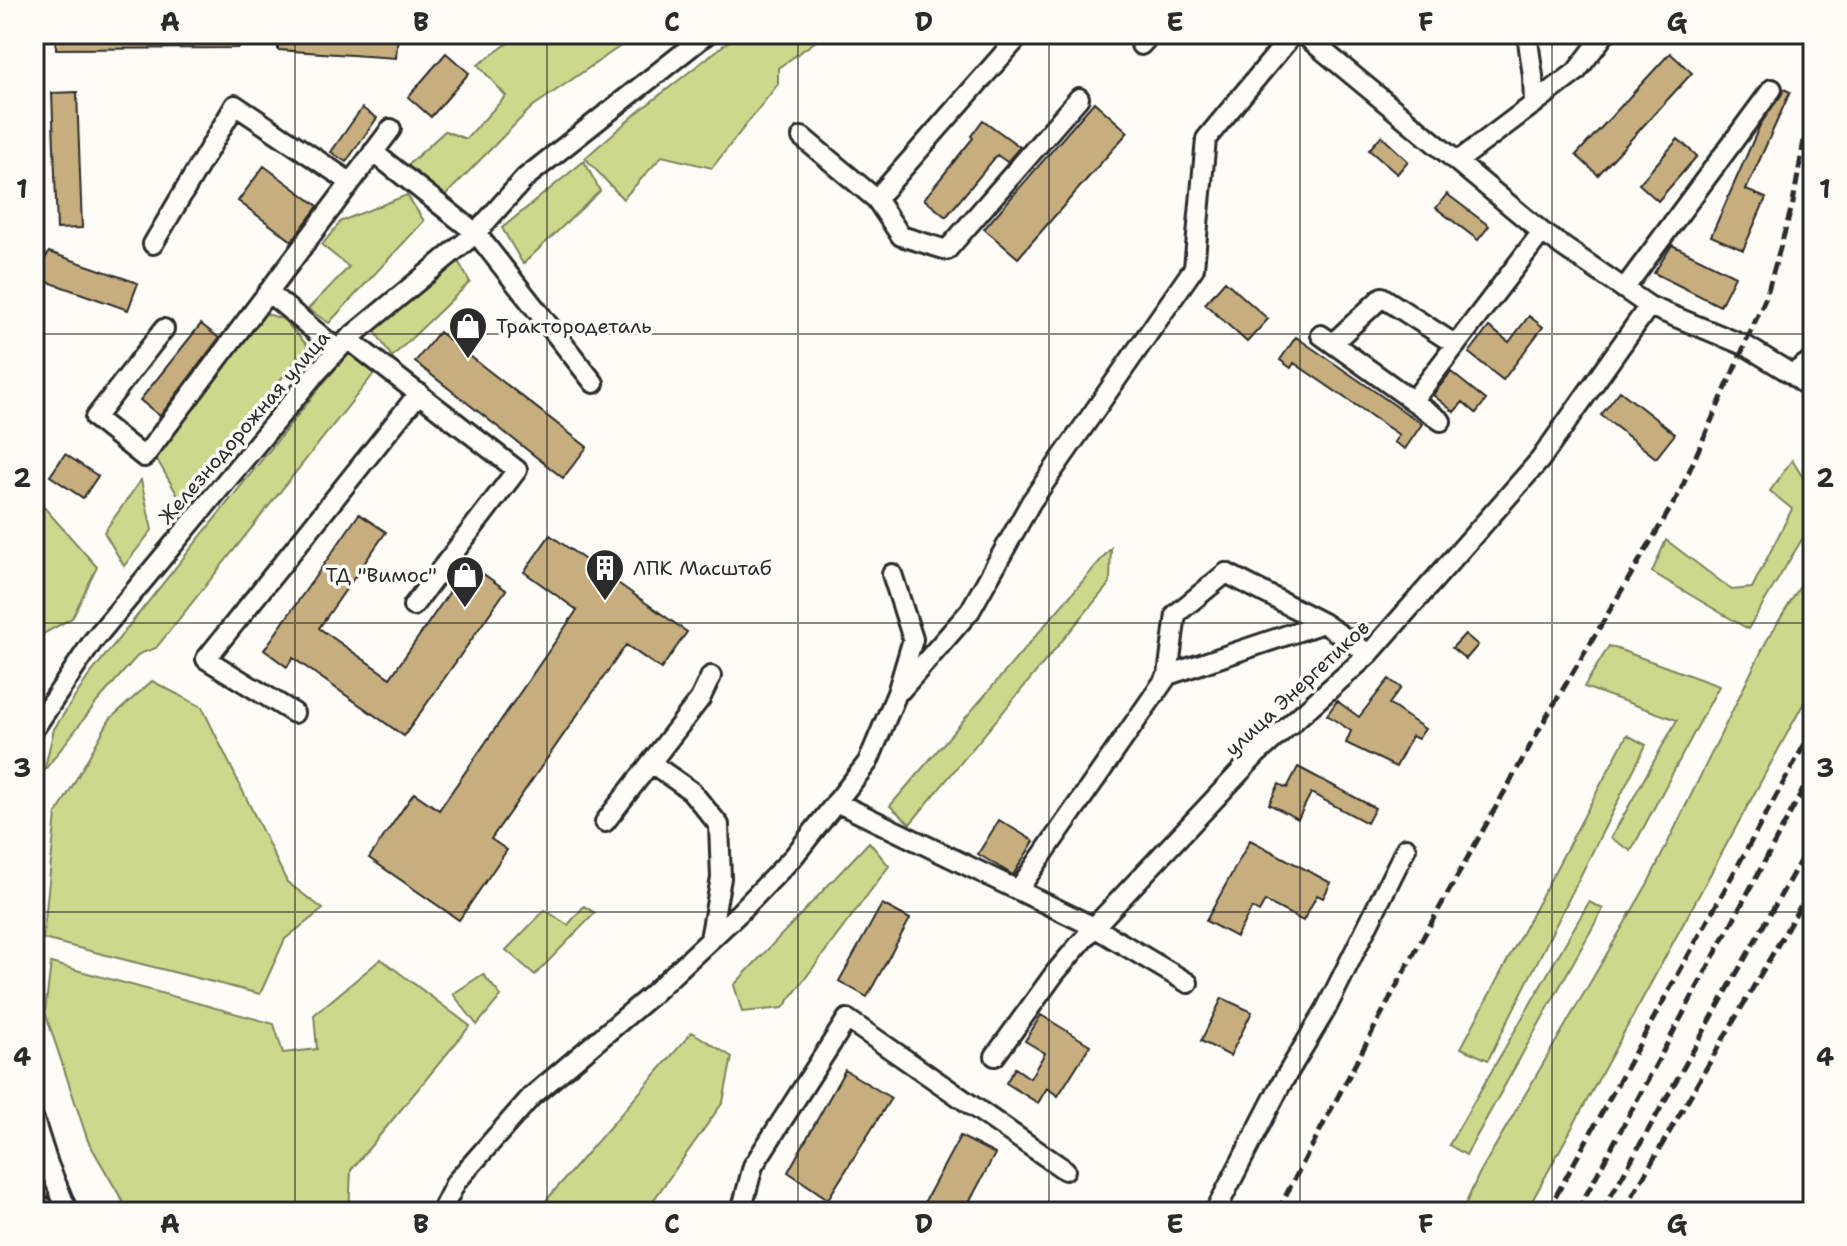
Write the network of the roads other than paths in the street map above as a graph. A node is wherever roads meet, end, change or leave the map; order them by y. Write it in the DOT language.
graph roads {
  1 [pos="707,34"];
  2 [pos="1021,34"];
  3 [pos="1293,34"];
  4 [pos="1303,34"];
  5 [pos="1527,34"];
  6 [pos="1605,34"];
  7 [pos="1772,89"];
  8 [pos="1079,98"];
  9 [pos="1534,104"];
  10 [pos="391,129"];
  11 [pos="802,137"];
  12 [pos="373,152"];
  13 [pos="1458,161"];
  14 [pos="350,182"];
  15 [pos="876,199"];
  16 [pos="1542,232"];
  17 [pos="476,233"];
  18 [pos="153,244"];
  19 [pos="1624,289"];
  20 [pos="268,292"];
  21 [pos="1649,306"];
  22 [pos="164,329"];
  23 [pos="343,344"];
  24 [pos="1456,345"];
  25 [pos="1813,359"];
  26 [pos="1792,374"];
  27 [pos="594,383"];
  28 [pos="1813,391"];
  29 [pos="419,393"];
  30 [pos="1413,401"];
  31 [pos="1441,421"];
  32 [pos="892,574"];
  33 [pos="413,606"];
  34 [pos="1323,623"];
  35 [pos="1369,654"];
  36 [pos="1168,675"];
  37 [pos="711,676"];
  38 [pos="897,693"];
  39 [pos="294,713"];
  40 [pos="34,729"];
  41 [pos="651,763"];
  42 [pos="836,802"];
  43 [pos="605,822"];
  44 [pos="1406,848"];
  45 [pos="1018,890"];
  46 [pos="1094,927"];
  47 [pos="710,939"];
  48 [pos="1188,983"];
  49 [pos="995,1056"];
  50 [pos="34,1120"];
  51 [pos="1065,1170"];
  52 [pos="34,1201"];
  53 [pos="50,1212"];
  54 [pos="68,1212"];
  55 [pos="441,1212"];
  56 [pos="741,1212"];
  57 [pos="1215,1212"];
  1 -- 17 [label="street, Железнодорожная улица"];
  2 -- 15 [label="street"];
  3 -- 38 [label="street"];
  4 -- 13 [label="street"];
  5 -- 9 [label="street"];
  6 -- 9 [label="street"];
  7 -- 19 [label="street"];
  8 -- 15 [label="street"];
  9 -- 13 [label="street"];
  10 -- 12 [label="street"];
  11 -- 15 [label="street"];
  12 -- 14 [label="street"];
  12 -- 17 [label="street"];
  13 -- 16 [label="street"];
  14 -- 18 [label="street"];
  14 -- 20 [label="street"];
  16 -- 19 [label="street"];
  16 -- 24 [label="street"];
  17 -- 23 [label="street, Железнодорожная улица"];
  17 -- 27 [label="street"];
  19 -- 21 [label="street"];
  20 -- 22 [label="street"];
  20 -- 23 [label="street"];
  21 -- 26 [label="street"];
  21 -- 35 [label="street, улица Энергетиков"];
  23 -- 29 [label="street"];
  23 -- 40 [label="street, Железнодорожная улица"];
  24 -- 30 [label="street"];
  24 -- 30 [label="street"];
  25 -- 26 [label="street"];
  26 -- 28 [label="street"];
  29 -- 33 [label="street"];
  29 -- 39 [label="street"];
  30 -- 31 [label="street"];
  32 -- 38 [label="street"];
  34 -- 35 [label="street"];
  34 -- 36 [label="street"];
  34 -- 36 [label="street"];
  35 -- 46 [label="street, улица Энергетиков"];
  36 -- 45 [label="street"];
  37 -- 41 [label="street"];
  38 -- 42 [label="street"];
  41 -- 43 [label="street"];
  41 -- 47 [label="street"];
  42 -- 45 [label="street"];
  42 -- 47 [label="street"];
  44 -- 57 [label="street"];
  45 -- 46 [label="street"];
  46 -- 48 [label="street"];
  46 -- 49 [label="street, улица Энергетиков"];
  47 -- 55 [label="street"];
  50 -- 54 [label="street"];
  51 -- 56 [label="street"];
  52 -- 53 [label="street"];
}
